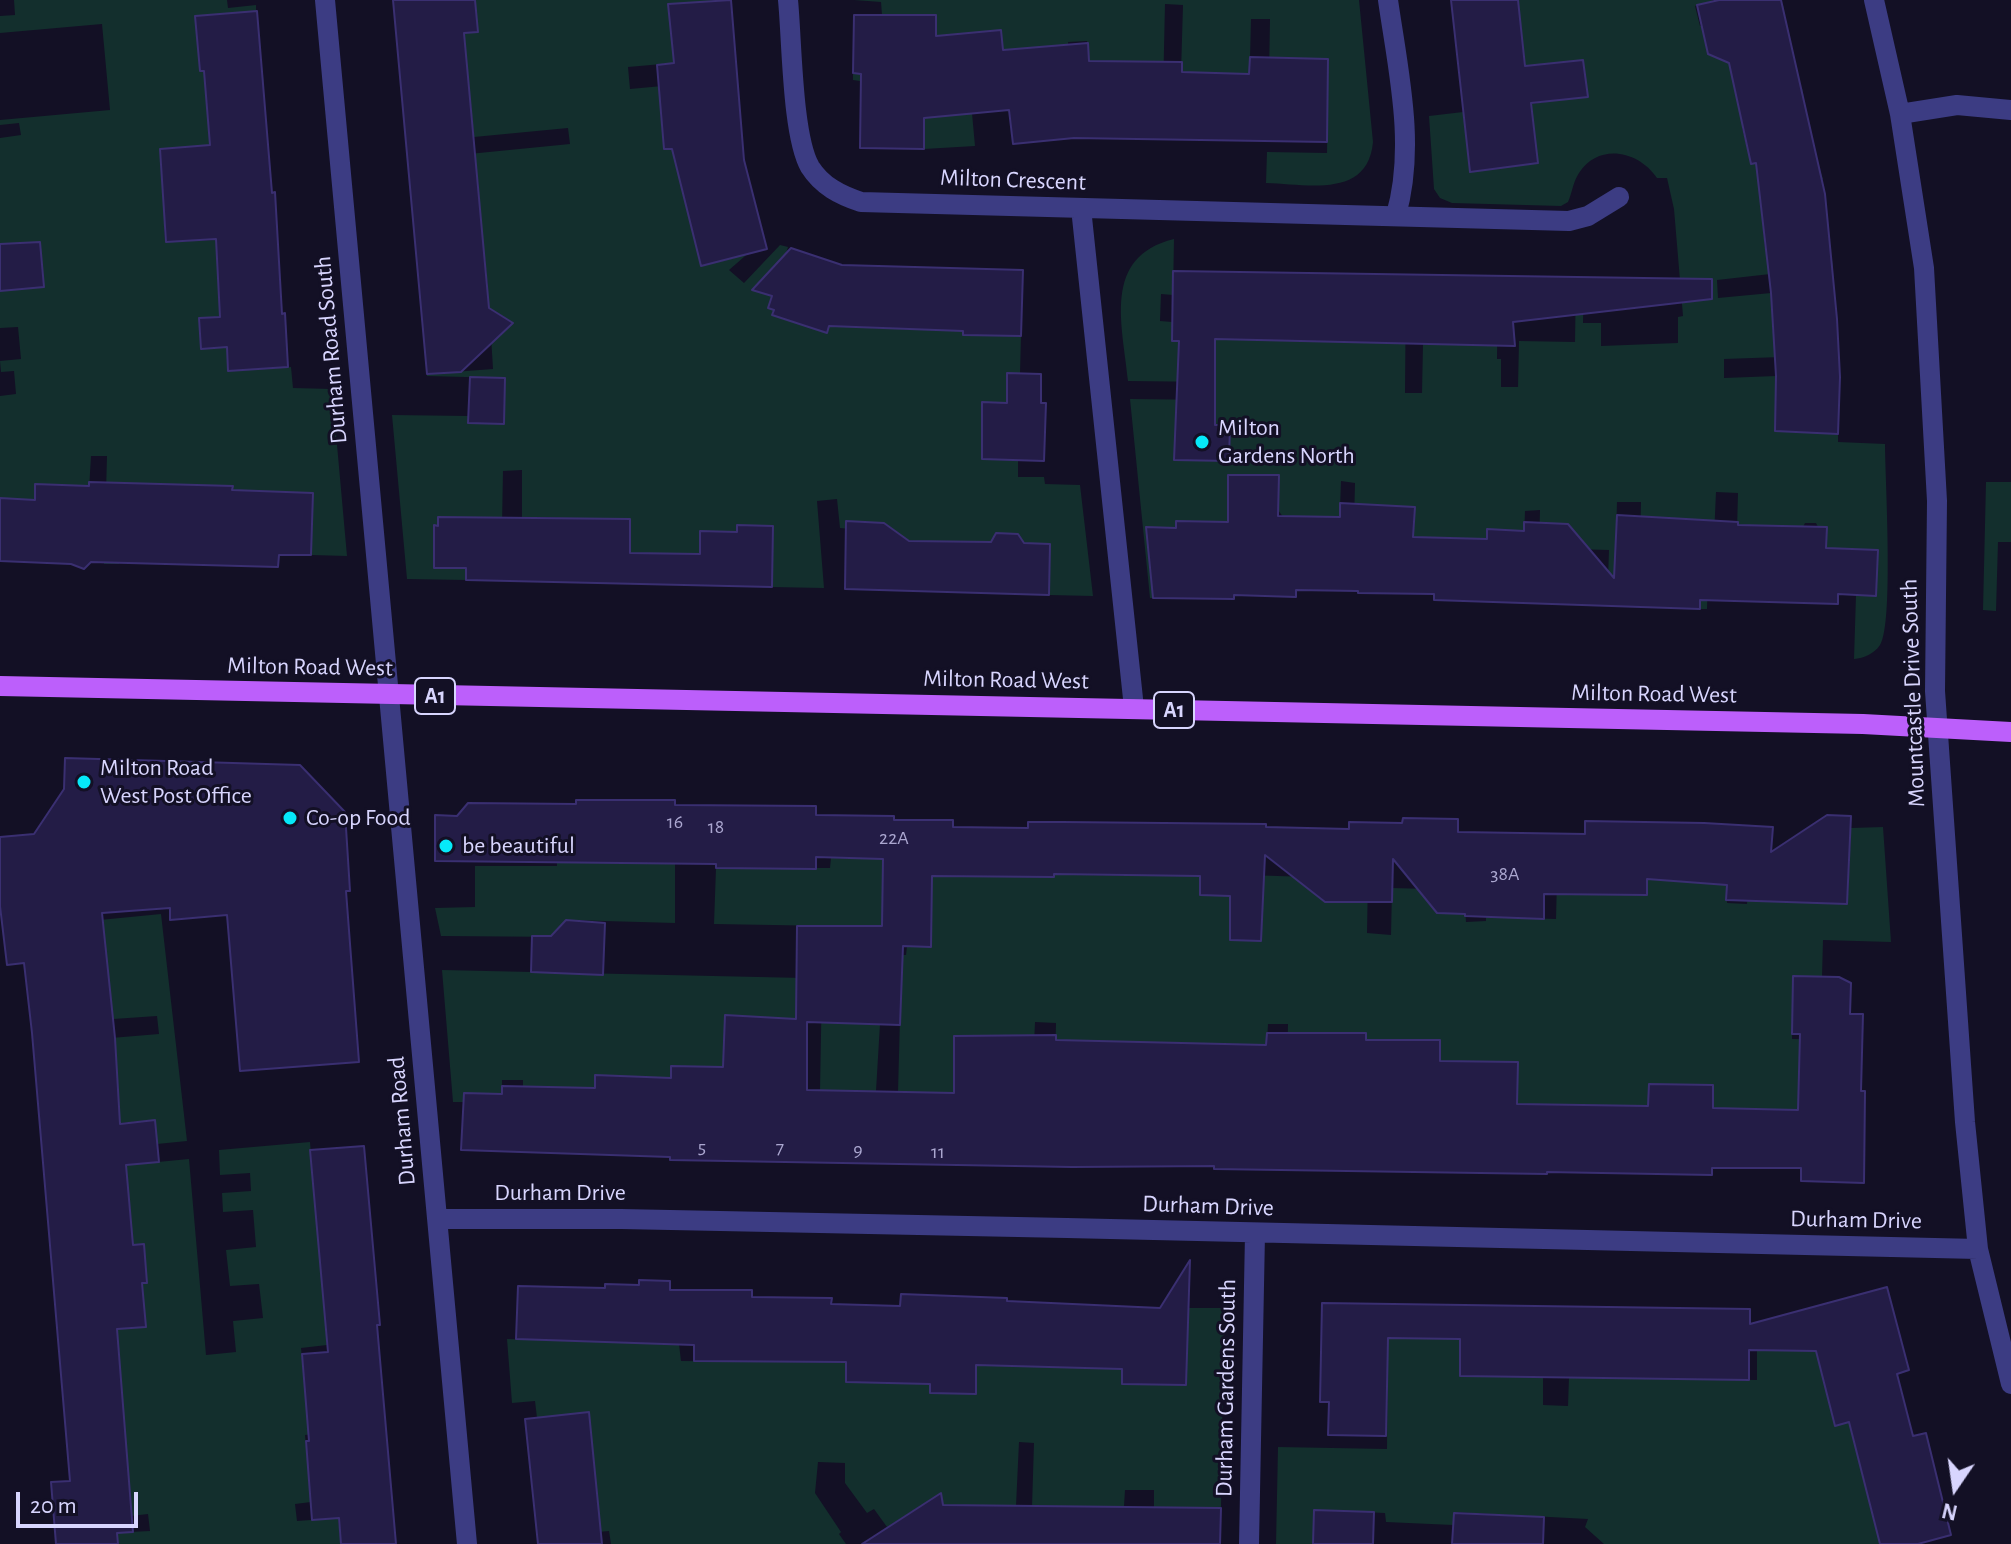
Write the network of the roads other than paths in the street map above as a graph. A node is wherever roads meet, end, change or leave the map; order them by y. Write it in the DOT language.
graph roads {
  1 [pos="325,0"];
  2 [pos="788,0"];
  3 [pos="1388,0"];
  4 [pos="1874,0"];
  5 [pos="2011,110"];
  6 [pos="1900,114"];
  7 [pos="1619,197"];
  8 [pos="1081,208"];
  9 [pos="1396,215"];
  10 [pos="0,686"];
  11 [pos="389,694"];
  12 [pos="1134,708"];
  13 [pos="1937,727"];
  14 [pos="2011,732"];
  15 [pos="437,1219"];
  16 [pos="1255,1234"];
  17 [pos="1978,1249"];
  18 [pos="2011,1384"];
  19 [pos="467,1544"];
  20 [pos="1249,1544"];
  1 -- 11 [label="street, Durham Road South"];
  2 -- 8 [label="street, Milton Crescent"];
  3 -- 9 [label="street"];
  4 -- 6 [label="street, Mountcastle Drive South"];
  5 -- 6 [label="street"];
  6 -- 13 [label="street, Mountcastle Drive South"];
  7 -- 9 [label="street, Milton Crescent"];
  8 -- 9 [label="street, Milton Crescent"];
  8 -- 12 [label="street"];
  10 -- 11 [label="main road, Milton Road West / A1"];
  11 -- 12 [label="main road, Milton Road West / A1"];
  11 -- 15 [label="street, Durham Road"];
  12 -- 13 [label="main road, Milton Road West / A1"];
  13 -- 14 [label="main road, Milton Road West / A1"];
  13 -- 17 [label="street, Mountcastle Drive South"];
  15 -- 16 [label="street, Durham Drive"];
  15 -- 19 [label="street, Durham Road"];
  16 -- 17 [label="street, Durham Drive"];
  16 -- 20 [label="street, Durham Gardens South"];
  17 -- 18 [label="street, Mountcastle Drive South"];
}
